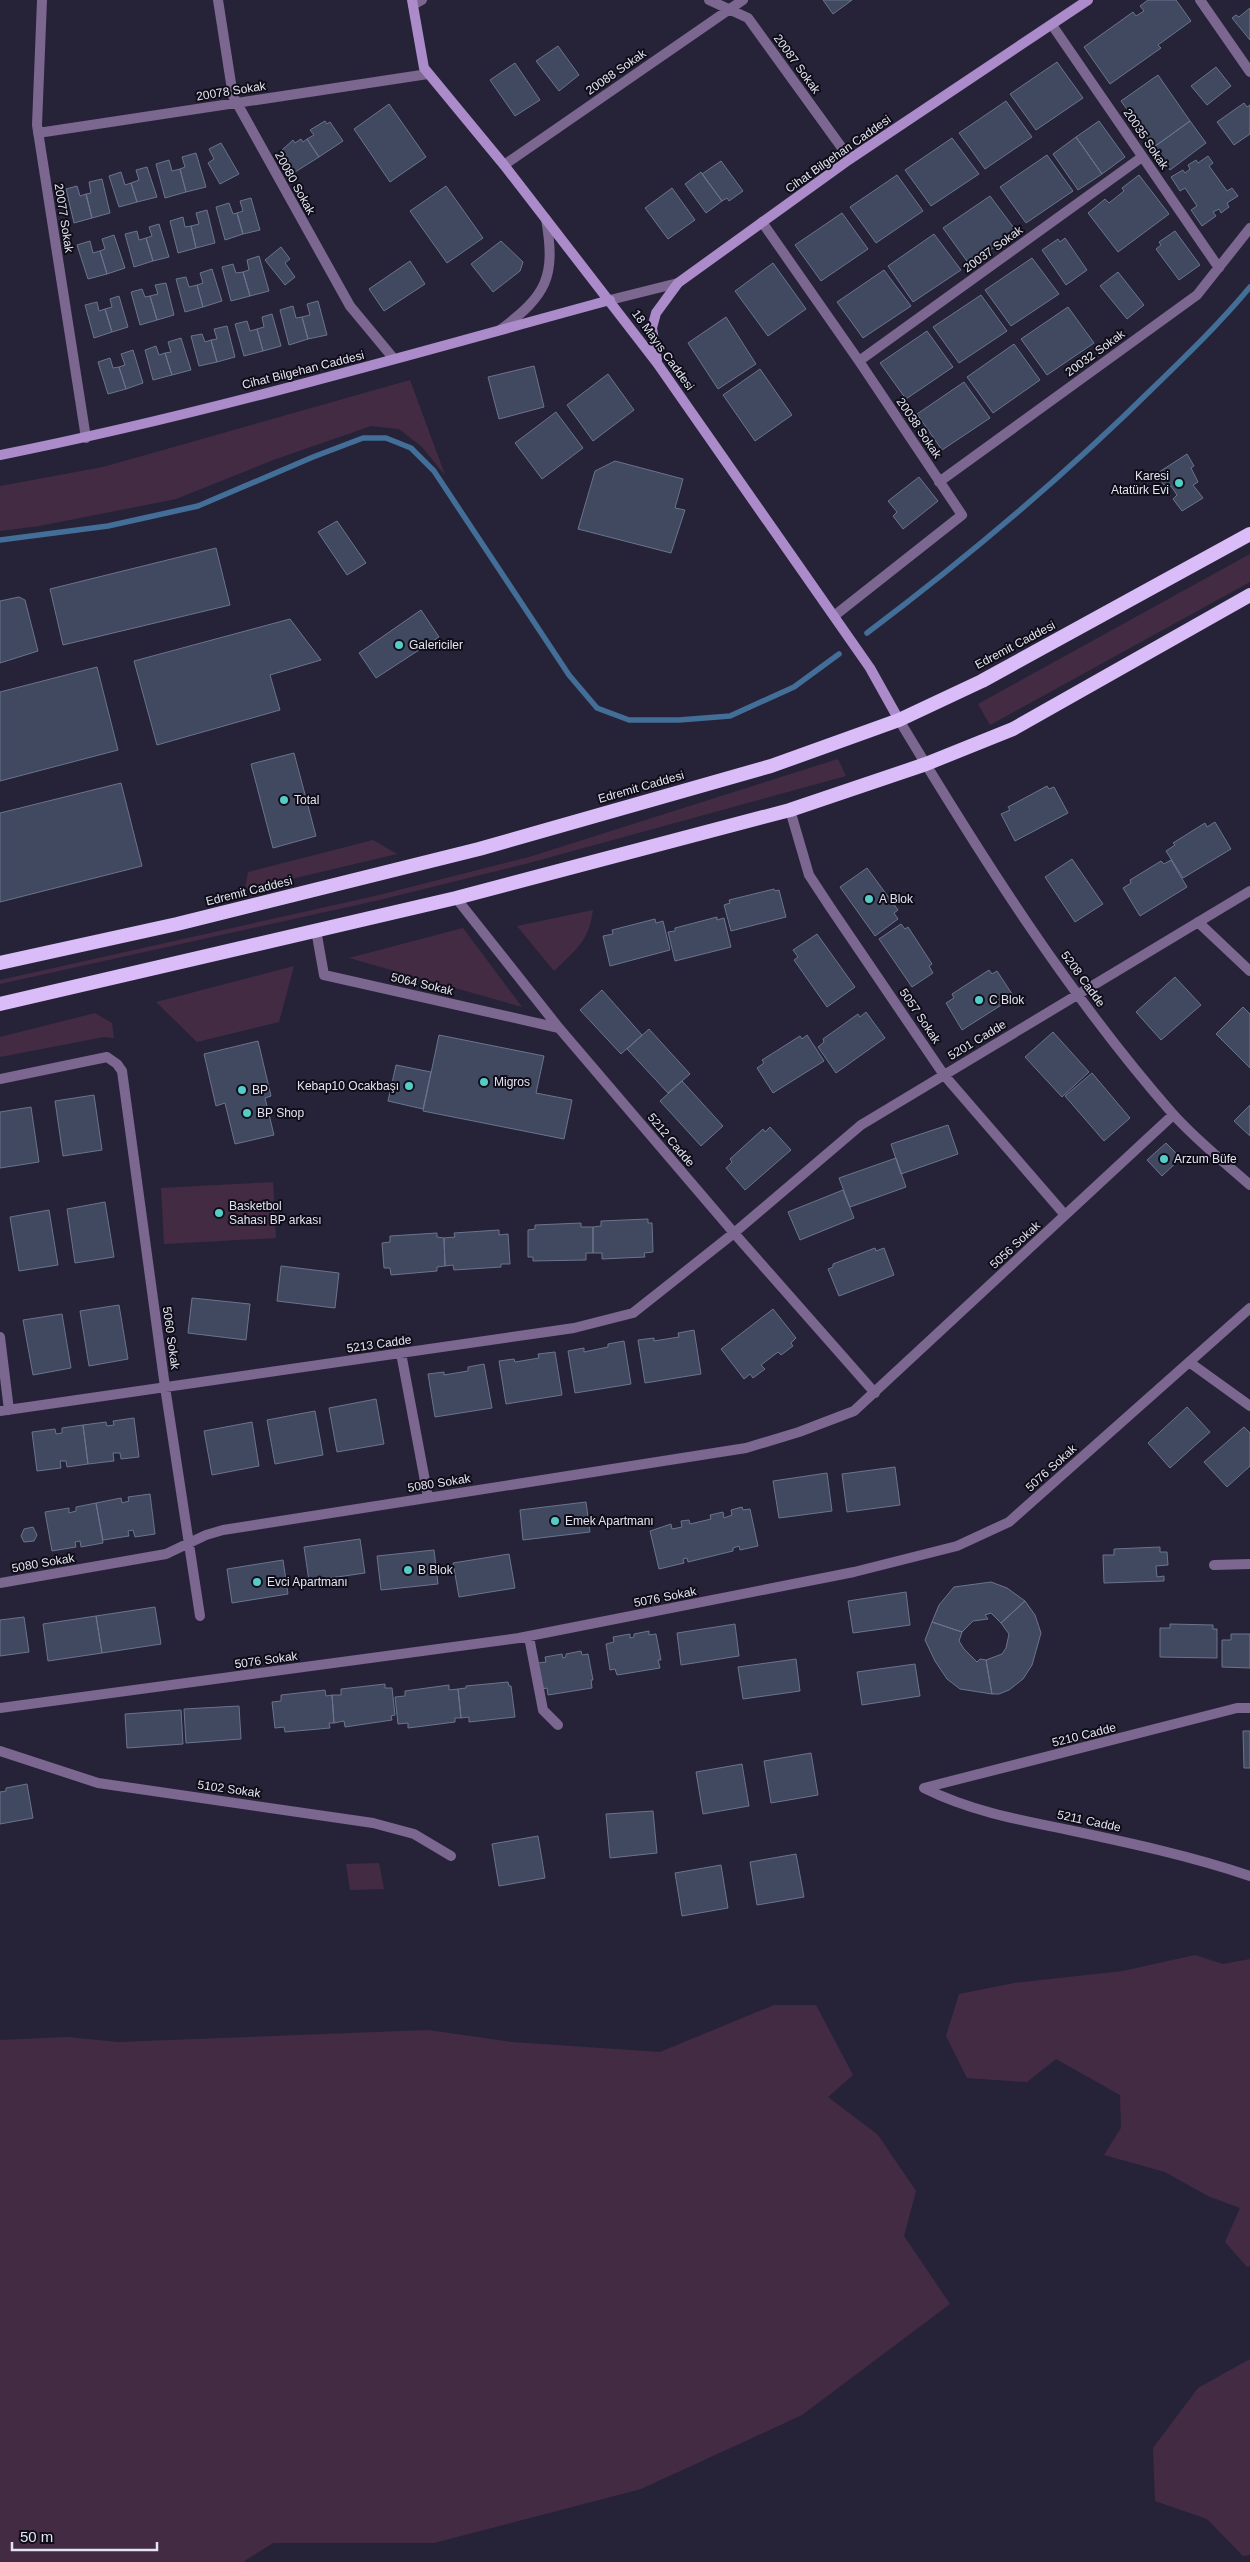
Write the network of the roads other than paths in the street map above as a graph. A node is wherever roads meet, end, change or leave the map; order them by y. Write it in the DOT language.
graph roads {
  1 [pos="42,0"];
  2 [pos="218,0"];
  3 [pos="709,0"];
  4 [pos="743,0"];
  5 [pos="1088,0"];
  6 [pos="1200,0"];
  7 [pos="416,2"];
  8 [pos="730,9"];
  9 [pos="1052,25"];
  10 [pos="1250,72"];
  11 [pos="428,74"];
  12 [pos="236,103"];
  13 [pos="38,133"];
  14 [pos="1142,156"];
  15 [pos="850,159"];
  16 [pos="504,165"];
  17 [pos="546,219"];
  18 [pos="762,222"];
  19 [pos="1250,228"];
  20 [pos="1219,268"];
  21 [pos="678,283"];
  22 [pos="610,300"];
  23 [pos="499,330"];
  24 [pos="394,359"];
  25 [pos="859,361"];
  26 [pos="657,363"];
  27 [pos="86,438"];
  28 [pos="0,455"];
  29 [pos="939,482"];
  30 [pos="1250,534"];
  31 [pos="1250,595"];
  32 [pos="834,616"];
  33 [pos="899,720"];
  34 [pos="926,764"];
  35 [pos="790,810"];
  36 [pos="1250,891"];
  37 [pos="456,898"];
  38 [pos="1198,922"];
  39 [pos="316,930"];
  40 [pos="0,963"];
  41 [pos="1250,971"];
  42 [pos="1077,994"];
  43 [pos="0,1004"];
  44 [pos="559,1028"];
  45 [pos="944,1075"];
  46 [pos="0,1079"];
  47 [pos="1173,1115"];
  48 [pos="1250,1185"];
  49 [pos="1065,1215"];
  50 [pos="734,1233"];
  51 [pos="1250,1308"];
  52 [pos="0,1338"];
  53 [pos="401,1353"];
  54 [pos="1189,1362"];
  55 [pos="165,1387"];
  56 [pos="875,1393"];
  57 [pos="1250,1406"];
  58 [pos="5,1410"];
  59 [pos="428,1497"];
  60 [pos="188,1544"];
  61 [pos="1250,1564"];
  62 [pos="1214,1565"];
  63 [pos="0,1582"];
  64 [pos="200,1616"];
  65 [pos="529,1637"];
  66 [pos="0,1708"];
  67 [pos="1250,1708"];
  68 [pos="558,1725"];
  69 [pos="0,1751"];
  70 [pos="924,1788"];
  71 [pos="451,1856"];
  72 [pos="1250,1876"];
  1 -- 13 [label="street, 20077 Sokak"];
  2 -- 12 [label="street, 20080 Sokak"];
  3 -- 8 [label="street, 20087 Sokak"];
  4 -- 8 [label="street, 20088 Sokak"];
  5 -- 9 [label="main road, Cihat Bilgehan Caddesi"];
  6 -- 10 [label="street"];
  7 -- 11 [label="main road, 18 Mayıs Caddesi"];
  8 -- 15 [label="street, 20087 Sokak"];
  8 -- 16 [label="street, 20088 Sokak"];
  9 -- 14 [label="street, 20035 Sokak"];
  9 -- 15 [label="main road, Cihat Bilgehan Caddesi"];
  11 -- 12 [label="street, 20078 Sokak"];
  11 -- 16 [label="main road, 18 Mayıs Caddesi"];
  12 -- 13 [label="street, 20078 Sokak"];
  12 -- 24 [label="street, 20080 Sokak"];
  13 -- 27 [label="street, 20077 Sokak"];
  14 -- 20 [label="street, 20035 Sokak"];
  14 -- 25 [label="street, 20037 Sokak"];
  15 -- 18 [label="main road, Cihat Bilgehan Caddesi"];
  16 -- 17 [label="main road, 18 Mayıs Caddesi"];
  17 -- 22 [label="main road, 18 Mayıs Caddesi"];
  17 -- 23 [label="street"];
  18 -- 21 [label="main road, Cihat Bilgehan Caddesi"];
  18 -- 25 [label="street, 20038 Sokak"];
  19 -- 20 [label="street, 20032 Sokak"];
  20 -- 29 [label="street, 20032 Sokak"];
  21 -- 22 [label="street"];
  21 -- 26 [label="main road, Cihat Bilgehan Caddesi"];
  22 -- 23 [label="main road, Cihat Bilgehan Caddesi"];
  22 -- 26 [label="main road, 18 Mayıs Caddesi"];
  23 -- 24 [label="main road, Cihat Bilgehan Caddesi"];
  24 -- 27 [label="main road, Cihat Bilgehan Caddesi"];
  25 -- 29 [label="street, 20038 Sokak"];
  26 -- 32 [label="main road, 18 Mayıs Caddesi"];
  27 -- 28 [label="main road, Cihat Bilgehan Caddesi"];
  29 -- 32 [label="street, 20038 Sokak"];
  30 -- 33 [label="highway, Edremit Caddesi"];
  31 -- 34 [label="highway"];
  32 -- 33 [label="main road, 18 Mayıs Caddesi"];
  33 -- 34 [label="street, 5208 Cadde"];
  33 -- 40 [label="highway, Edremit Caddesi"];
  34 -- 35 [label="highway"];
  34 -- 42 [label="street, 5208 Cadde"];
  35 -- 37 [label="highway"];
  35 -- 45 [label="street, 5057 Sokak"];
  36 -- 38 [label="street, 5201 Cadde"];
  37 -- 39 [label="highway"];
  37 -- 44 [label="street, 5212 Cadde"];
  38 -- 41 [label="street"];
  38 -- 42 [label="street, 5201 Cadde"];
  39 -- 43 [label="highway"];
  39 -- 44 [label="street, 5064 Sokak"];
  42 -- 45 [label="street, 5201 Cadde"];
  42 -- 47 [label="street, 5208 Cadde"];
  44 -- 50 [label="street, 5212 Cadde"];
  45 -- 49 [label="street, 5057 Sokak"];
  45 -- 50 [label="street, 5201 Cadde"];
  46 -- 55 [label="street, 5060 Sokak"];
  47 -- 48 [label="street, 5208 Cadde"];
  47 -- 49 [label="street, 5056 Sokak"];
  49 -- 56 [label="street, 5056 Sokak"];
  50 -- 53 [label="street, 5213 Cadde"];
  50 -- 56 [label="street, 5212 Cadde"];
  51 -- 54 [label="street, 5076 Sokak"];
  52 -- 58 [label="street"];
  53 -- 55 [label="street, 5213 Cadde"];
  53 -- 59 [label="street"];
  54 -- 57 [label="street"];
  54 -- 65 [label="street, 5076 Sokak"];
  55 -- 58 [label="street, 5213 Cadde"];
  55 -- 60 [label="street, 5060 Sokak"];
  56 -- 59 [label="street, 5080 Sokak"];
  59 -- 60 [label="street, 5080 Sokak"];
  60 -- 63 [label="street, 5080 Sokak"];
  60 -- 64 [label="street, 5060 Sokak"];
  61 -- 62 [label="street"];
  65 -- 66 [label="street, 5076 Sokak"];
  65 -- 68 [label="street"];
  67 -- 70 [label="street, 5210 Cadde"];
  69 -- 71 [label="street, 5102 Sokak"];
  70 -- 72 [label="street, 5211 Cadde"];
}
